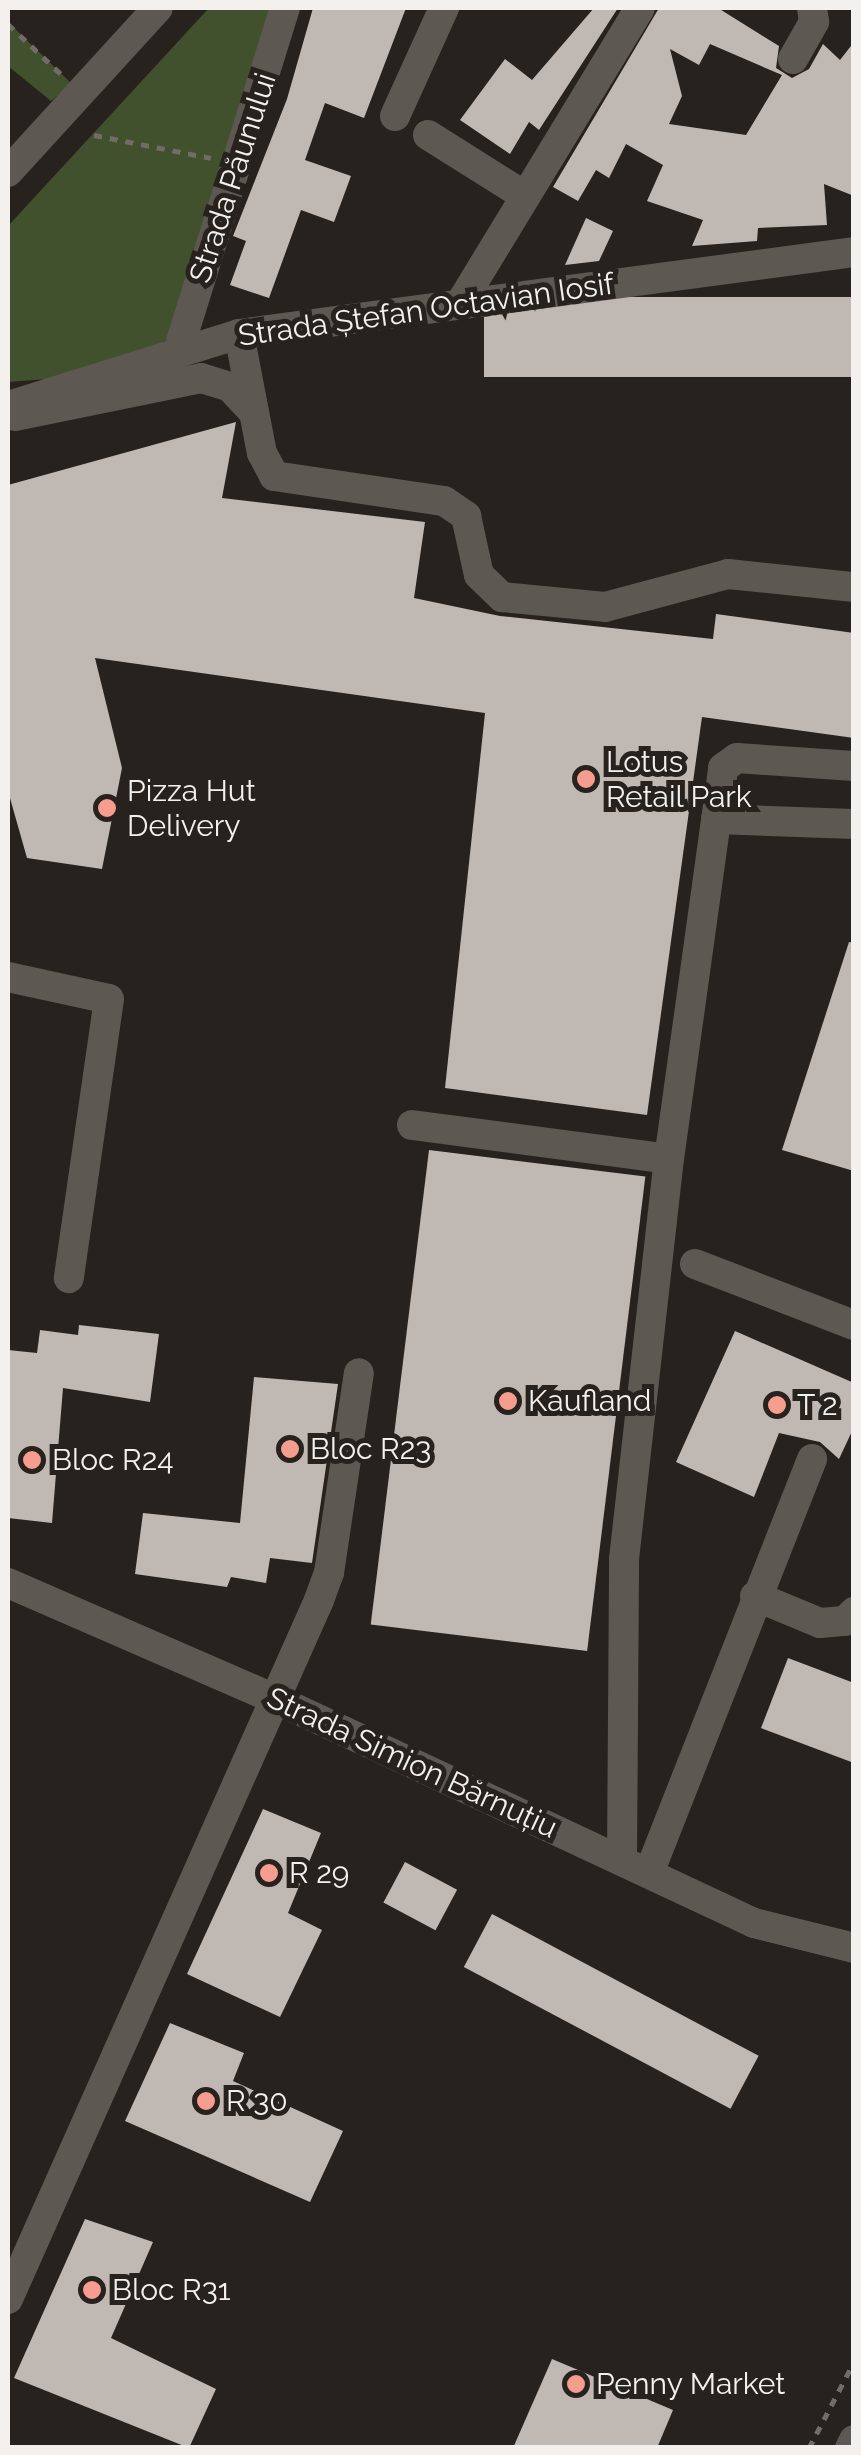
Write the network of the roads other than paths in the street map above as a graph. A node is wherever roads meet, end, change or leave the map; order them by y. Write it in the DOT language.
graph roads {
  1 [pos="158,8"];
  2 [pos="286,8"];
  3 [pos="444,8"];
  4 [pos="640,8"];
  5 [pos="812,8"];
  6 [pos="793,59"];
  7 [pos="395,116"];
  8 [pos="428,135"];
  9 [pos="8,172"];
  10 [pos="525,196"];
  11 [pos="854,252"];
  12 [pos="460,304"];
  13 [pos="239,334"];
  14 [pos="179,348"];
  15 [pos="8,406"];
  16 [pos="254,413"];
  17 [pos="8,416"];
  18 [pos="854,587"];
  19 [pos="854,766"];
  20 [pos="716,819"];
  21 [pos="854,824"];
  22 [pos="8,977"];
  23 [pos="8,994"];
  24 [pos="79,994"];
  25 [pos="412,1125"];
  26 [pos="669,1159"];
  27 [pos="695,1264"];
  28 [pos="69,1278"];
  29 [pos="854,1325"];
  30 [pos="359,1373"];
  31 [pos="812,1459"];
  32 [pos="8,1583"];
  33 [pos="755,1596"];
  34 [pos="854,1612"];
  35 [pos="273,1698"];
  36 [pos="636,1867"];
  37 [pos="854,1945"];
  38 [pos="8,2299"];
  39 [pos="854,2440"];
  40 [pos="850,2448"];
  1 -- 9 [label="street"];
  2 -- 14 [label="street, Strada Păunului"];
  3 -- 7 [label="street"];
  4 -- 10 [label="street"];
  5 -- 6 [label="street"];
  8 -- 10 [label="street"];
  10 -- 12 [label="street"];
  11 -- 12 [label="street, Strada Ștefan Octavian Iosif"];
  12 -- 13 [label="street, Strada Ștefan Octavian Iosif"];
  13 -- 14 [label="street, Strada Ștefan Octavian Iosif"];
  13 -- 16 [label="street"];
  14 -- 15 [label="street, Strada Ștefan Octavian Iosif"];
  16 -- 17 [label="street"];
  16 -- 18 [label="street"];
  19 -- 20 [label="street"];
  20 -- 21 [label="street"];
  20 -- 26 [label="street"];
  22 -- 24 [label="street"];
  23 -- 24 [label="street"];
  24 -- 28 [label="street"];
  25 -- 26 [label="street"];
  26 -- 36 [label="street"];
  27 -- 29 [label="street"];
  30 -- 35 [label="street"];
  31 -- 33 [label="street"];
  32 -- 35 [label="street, Strada Simion Bărnuțiu"];
  33 -- 34 [label="street"];
  33 -- 36 [label="street"];
  35 -- 36 [label="street, Strada Simion Bărnuțiu"];
  35 -- 38 [label="street"];
  36 -- 37 [label="street, Strada Simion Bărnuțiu"];
  39 -- 40 [label="street"];
}
